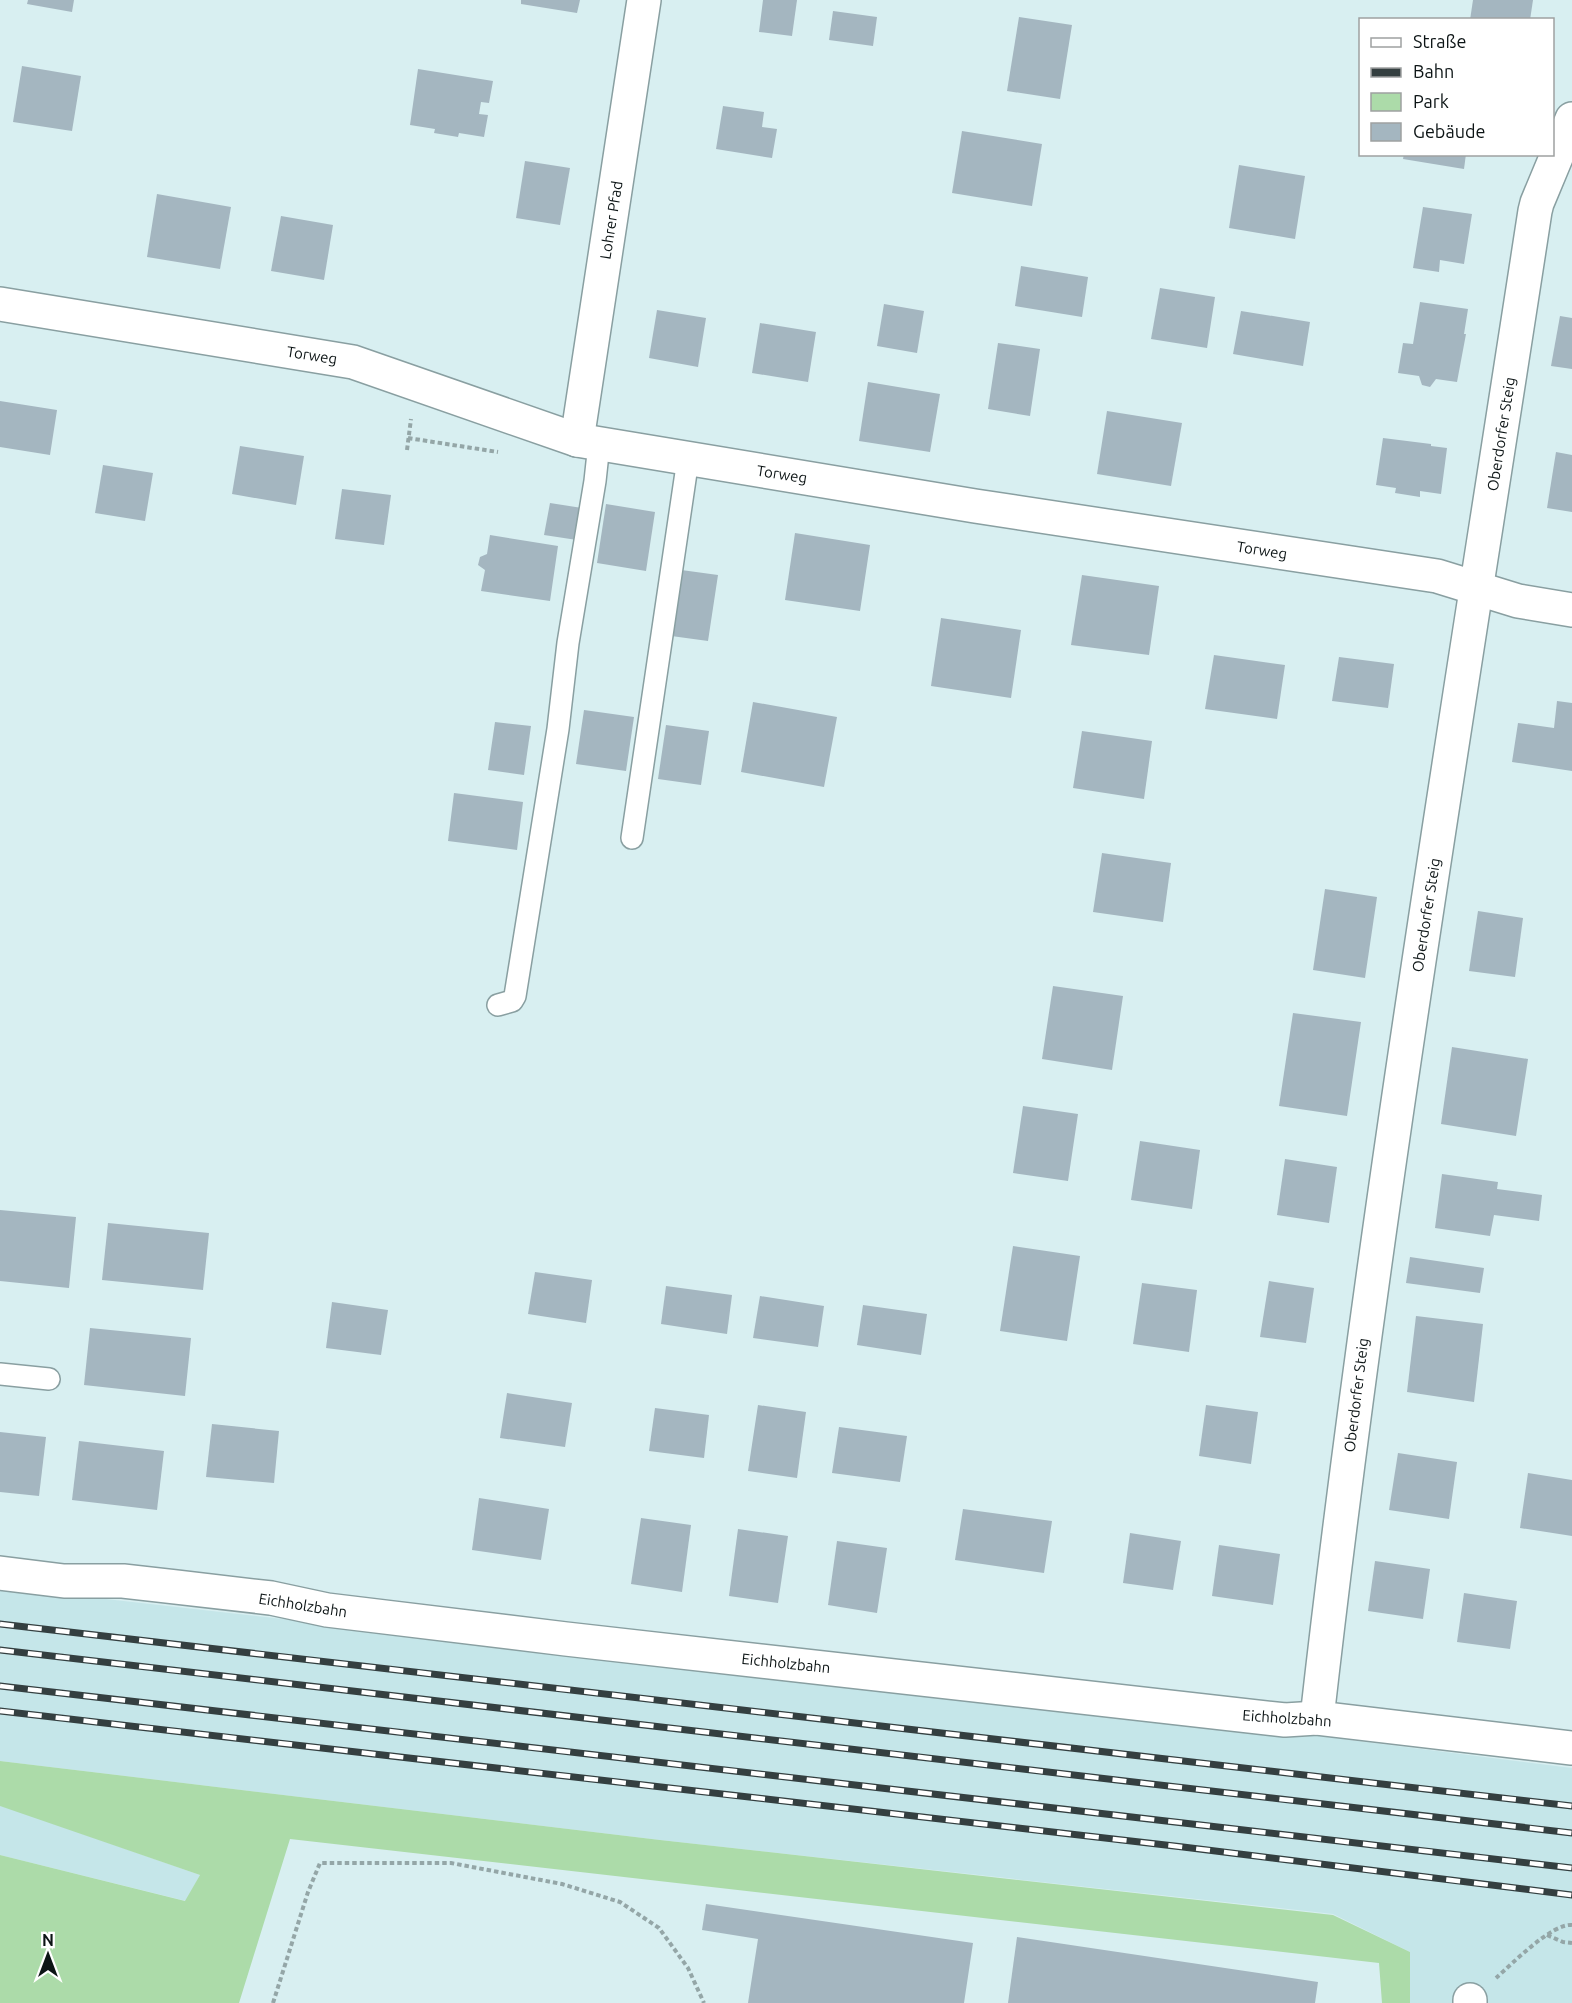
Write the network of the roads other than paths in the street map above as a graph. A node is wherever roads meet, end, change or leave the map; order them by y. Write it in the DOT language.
graph roads {
  1 [pos="644,0"];
  2 [pos="1572,119"];
  3 [pos="0,304"];
  4 [pos="588,442"];
  5 [pos="688,459"];
  6 [pos="1478,588"];
  7 [pos="1572,610"];
  8 [pos="632,838"];
  9 [pos="498,1005"];
  10 [pos="0,1374"];
  11 [pos="49,1379"];
  12 [pos="0,1573"];
  13 [pos="1317,1719"];
  14 [pos="1572,1748"];
  1 -- 4 [label="street, Lohrer Pfad"];
  2 -- 6 [label="street, Oberdorfer Steig"];
  3 -- 4 [label="street, Torweg"];
  4 -- 5 [label="street, Torweg"];
  4 -- 9 [label="lane"];
  5 -- 6 [label="street, Torweg"];
  5 -- 8 [label="lane"];
  6 -- 7 [label="street, Torweg"];
  6 -- 13 [label="street, Oberdorfer Steig"];
  10 -- 11 [label="lane"];
  12 -- 13 [label="street, Eichholzbahn"];
  13 -- 14 [label="street, Eichholzbahn"];
}
